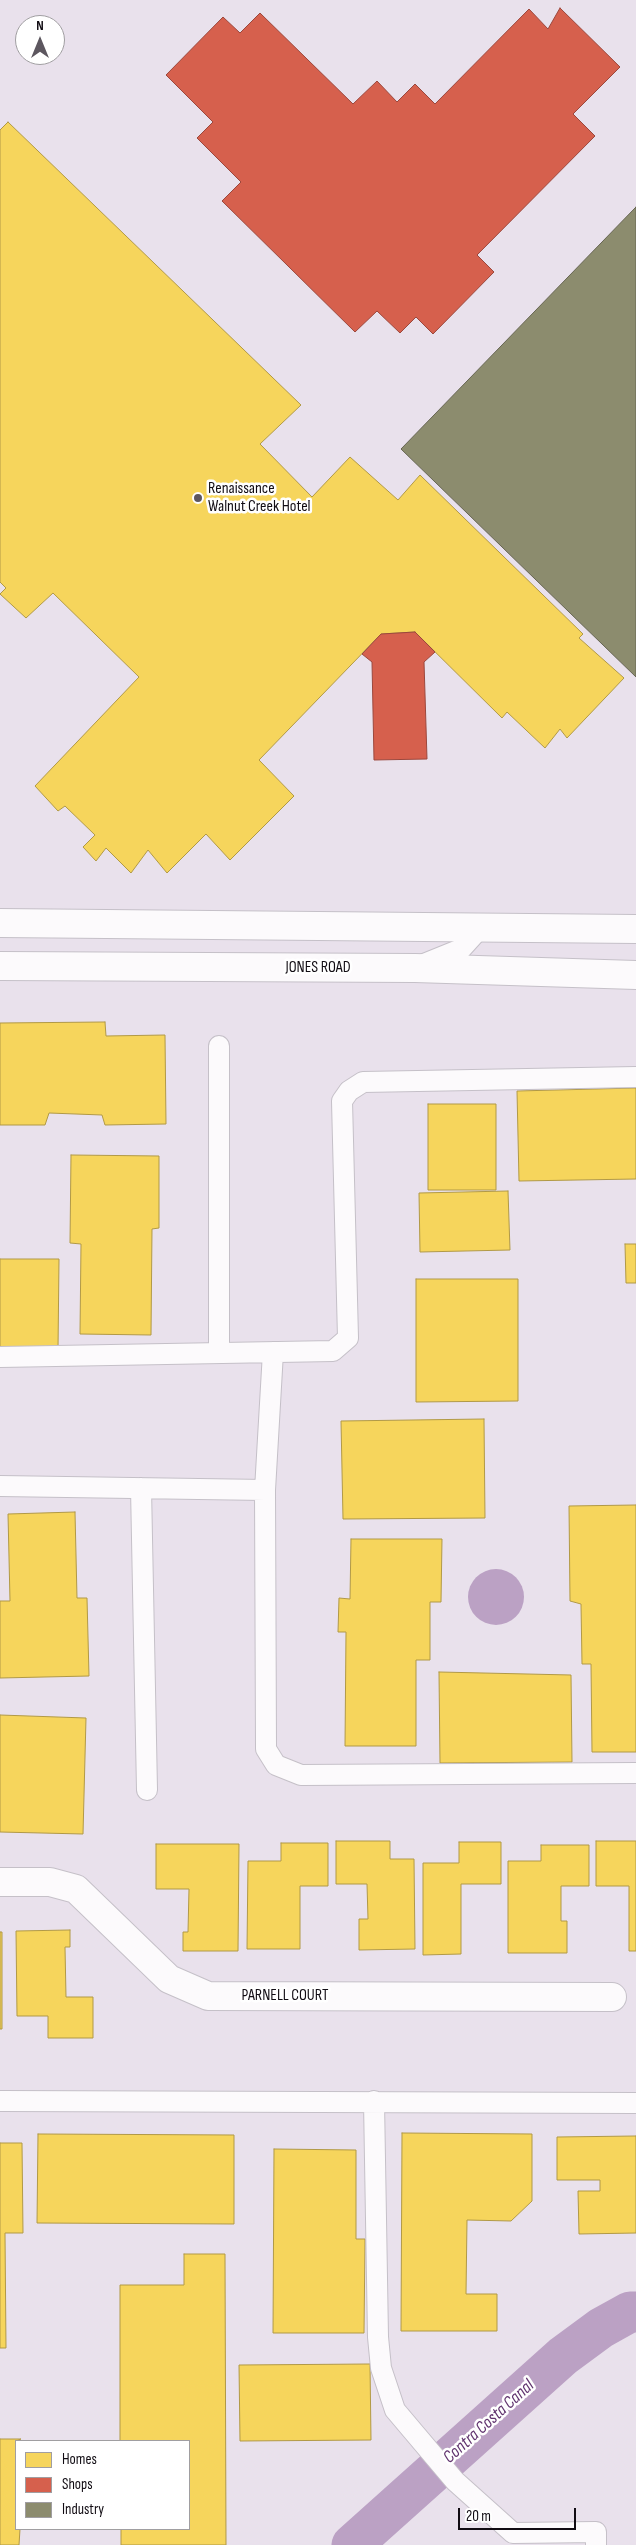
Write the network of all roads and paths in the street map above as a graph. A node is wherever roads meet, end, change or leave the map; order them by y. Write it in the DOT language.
graph roads {
  1 [pos="0,923"];
  2 [pos="480,928"];
  3 [pos="636,929"];
  4 [pos="0,966"];
  5 [pos="415,968"];
  6 [pos="636,975"];
  7 [pos="219,1046"];
  8 [pos="636,1077"];
  9 [pos="219,1352"];
  10 [pos="273,1352"];
  11 [pos="0,1357"];
  12 [pos="0,1486"];
  13 [pos="141,1488"];
  14 [pos="265,1490"];
  15 [pos="636,1773"];
  16 [pos="147,1790"];
  17 [pos="0,1882"];
  18 [pos="612,1997"];
  19 [pos="0,2101"];
  20 [pos="374,2101"];
  21 [pos="636,2103"];
  22 [pos="596,2545"];
  1 -- 2 [label="street"];
  2 -- 3 [label="street"];
  2 -- 5 [label="lane"];
  4 -- 5 [label="street, JONES ROAD"];
  5 -- 6 [label="street, JONES ROAD"];
  7 -- 9 [label="lane"];
  8 -- 10 [label="lane"];
  9 -- 10 [label="lane"];
  9 -- 11 [label="lane"];
  10 -- 14 [label="lane"];
  12 -- 13 [label="lane"];
  13 -- 14 [label="lane"];
  13 -- 16 [label="lane"];
  14 -- 15 [label="lane"];
  17 -- 18 [label="street, PARNELL COURT"];
  19 -- 20 [label="lane"];
  20 -- 21 [label="lane"];
  20 -- 22 [label="lane"];
}
